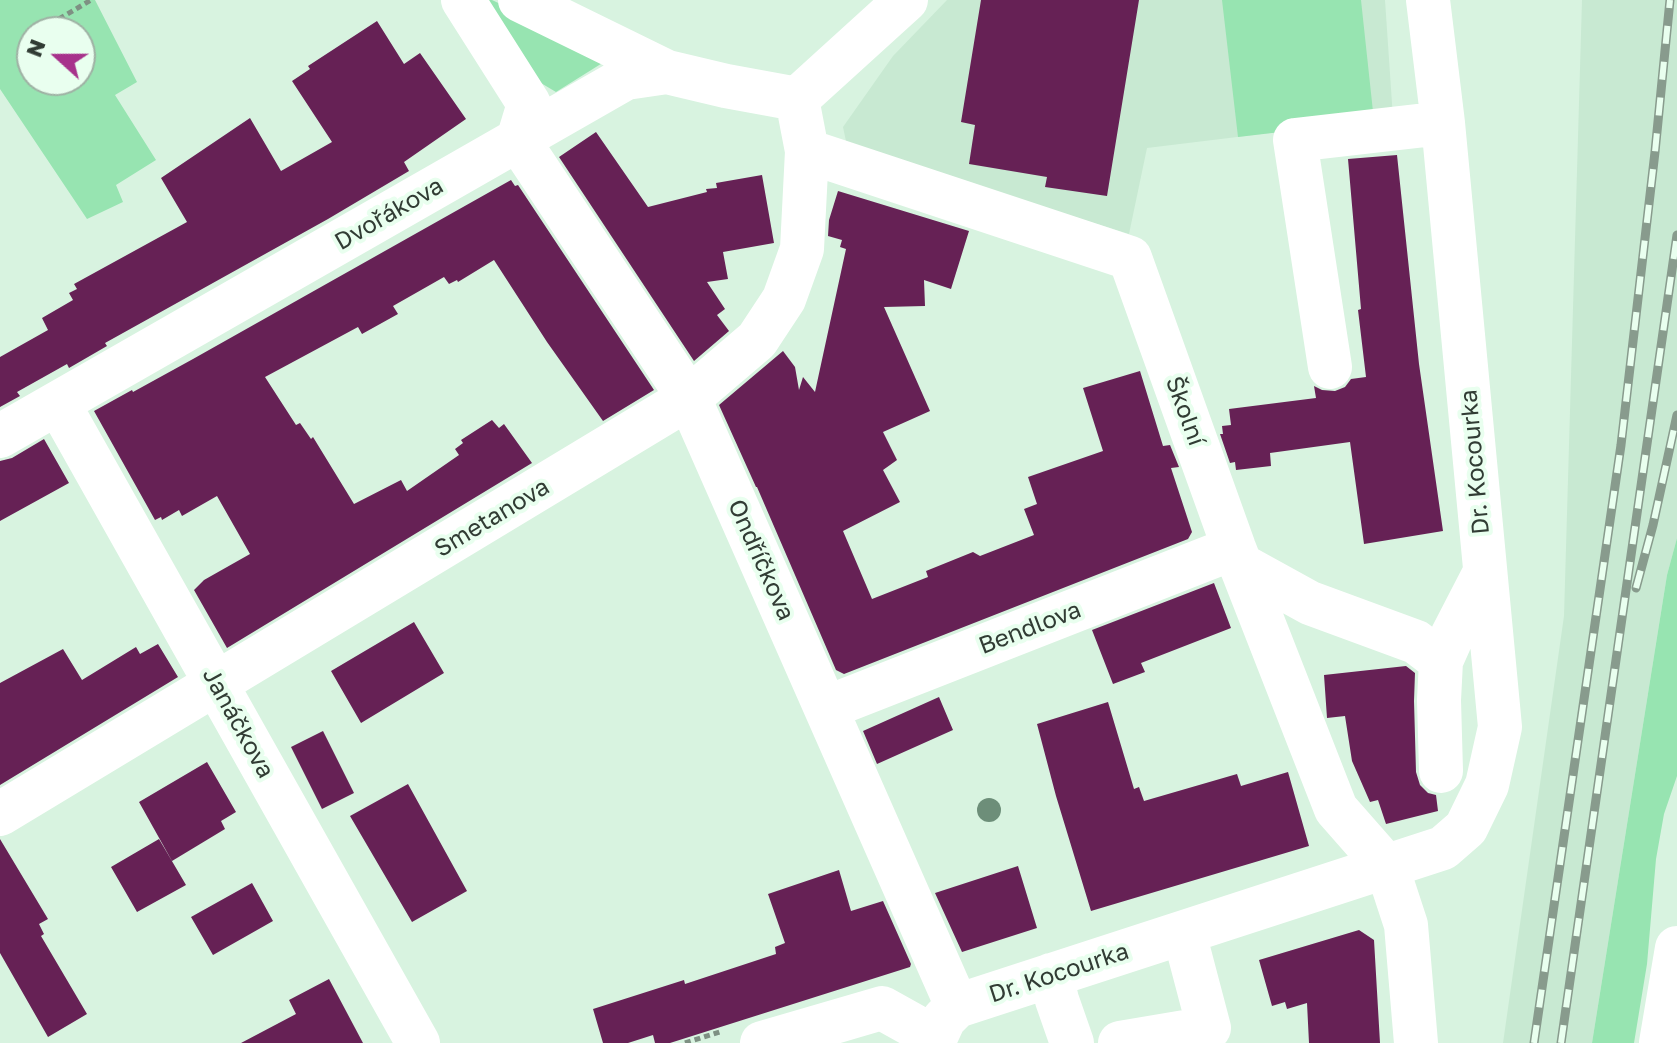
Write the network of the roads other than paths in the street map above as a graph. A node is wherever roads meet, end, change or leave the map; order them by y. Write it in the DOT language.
graph roads {
  1 [pos="463,0"];
  2 [pos="520,0"];
  3 [pos="906,0"];
  4 [pos="1428,0"];
  5 [pos="667,72"];
  6 [pos="797,99"];
  7 [pos="1443,123"];
  8 [pos="518,140"];
  9 [pos="807,151"];
  10 [pos="1330,367"];
  11 [pos="689,398"];
  12 [pos="58,403"];
  13 [pos="0,436"];
  14 [pos="1237,557"];
  15 [pos="1485,572"];
  16 [pos="1441,661"];
  17 [pos="216,683"];
  18 [pos="826,708"];
  19 [pos="1441,771"];
  20 [pos="0,814"];
  21 [pos="1387,867"];
  22 [pos="1184,933"];
  23 [pos="1677,948"];
  24 [pos="1051,975"];
  25 [pos="941,1029"];
  26 [pos="745,1036"];
  27 [pos="418,1043"];
  28 [pos="1072,1043"];
  29 [pos="1120,1043"];
  30 [pos="1416,1043"];
  31 [pos="1661,1043"];
  1 -- 8 [label="street"];
  2 -- 5 [label="street"];
  3 -- 6 [label="street"];
  4 -- 7 [label="street, Dr. Kocourka"];
  5 -- 6 [label="street, Dvořákova"];
  5 -- 8 [label="street, Dvořákova"];
  6 -- 9 [label="street, Smetanova"];
  7 -- 10 [label="street"];
  7 -- 15 [label="street, Dr. Kocourka"];
  8 -- 11 [label="street, Ondříčkova"];
  8 -- 12 [label="street, Dvořákova"];
  9 -- 11 [label="street, Smetanova"];
  9 -- 14 [label="street, Školní"];
  11 -- 17 [label="street, Smetanova"];
  11 -- 18 [label="street, Ondříčkova"];
  12 -- 13 [label="street, Dvořákova"];
  12 -- 17 [label="street, Janáčkova"];
  14 -- 16 [label="street"];
  14 -- 18 [label="street, Bendlova"];
  14 -- 21 [label="street, Školní"];
  15 -- 16 [label="street"];
  15 -- 21 [label="street, Dr. Kocourka"];
  16 -- 19 [label="street"];
  17 -- 20 [label="street, Smetanova"];
  17 -- 27 [label="street, Janáčkova"];
  18 -- 25 [label="street, Ondříčkova"];
  21 -- 22 [label="street, Dr. Kocourka"];
  21 -- 30 [label="street"];
  22 -- 24 [label="street, Dr. Kocourka"];
  22 -- 29 [label="street"];
  23 -- 31 [label="street"];
  24 -- 25 [label="street, Dr. Kocourka"];
  24 -- 28 [label="street"];
  25 -- 26 [label="street"];
}
